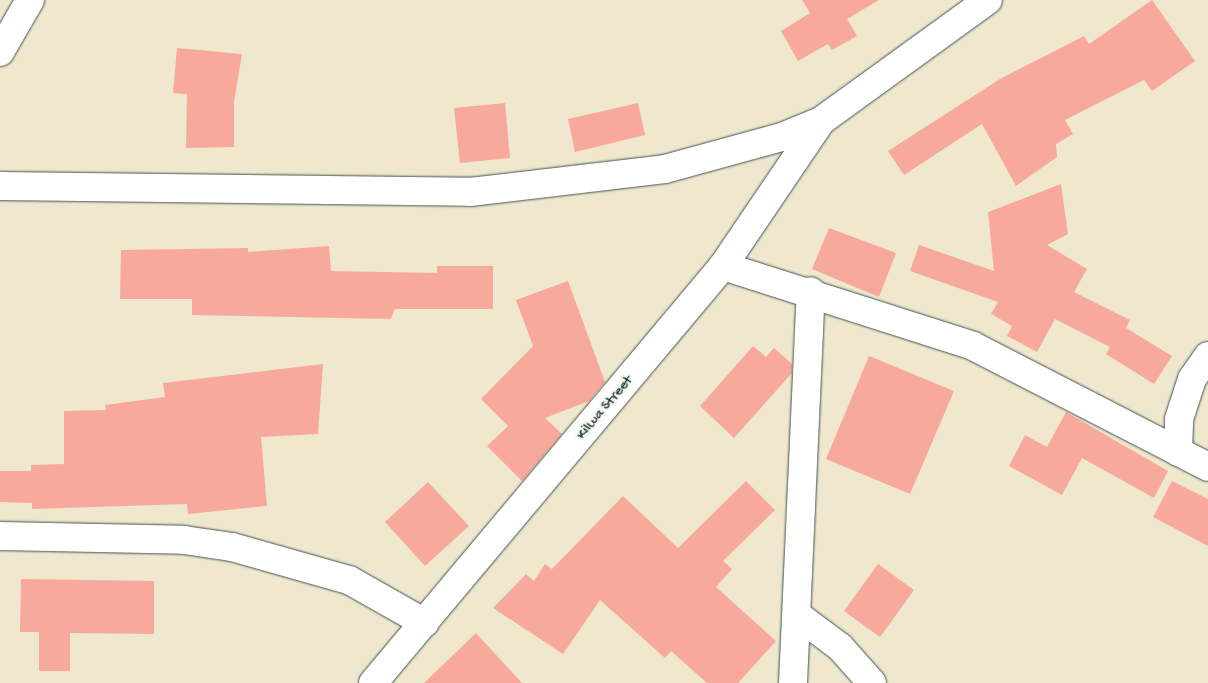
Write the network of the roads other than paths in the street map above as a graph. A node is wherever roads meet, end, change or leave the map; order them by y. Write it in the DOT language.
graph roads {
  1 [pos="30,0"];
  2 [pos="988,0"];
  3 [pos="0,52"];
  4 [pos="822,121"];
  5 [pos="0,186"];
  6 [pos="723,266"];
  7 [pos="811,291"];
  8 [pos="1208,356"];
  9 [pos="1178,452"];
  10 [pos="1208,467"];
  11 [pos="0,536"];
  12 [pos="797,615"];
  13 [pos="425,623"];
  14 [pos="373,683"];
  15 [pos="793,683"];
  16 [pos="872,683"];
  1 -- 3 [label="street"];
  2 -- 4 [label="street"];
  4 -- 5 [label="street"];
  4 -- 6 [label="street, Kilwa Street"];
  6 -- 7 [label="street"];
  6 -- 13 [label="street, Kilwa Street"];
  7 -- 9 [label="street"];
  7 -- 12 [label="street"];
  8 -- 9 [label="street"];
  9 -- 10 [label="street"];
  11 -- 13 [label="street"];
  12 -- 15 [label="street"];
  12 -- 16 [label="street"];
  13 -- 14 [label="street, Kilwa Street"];
}
